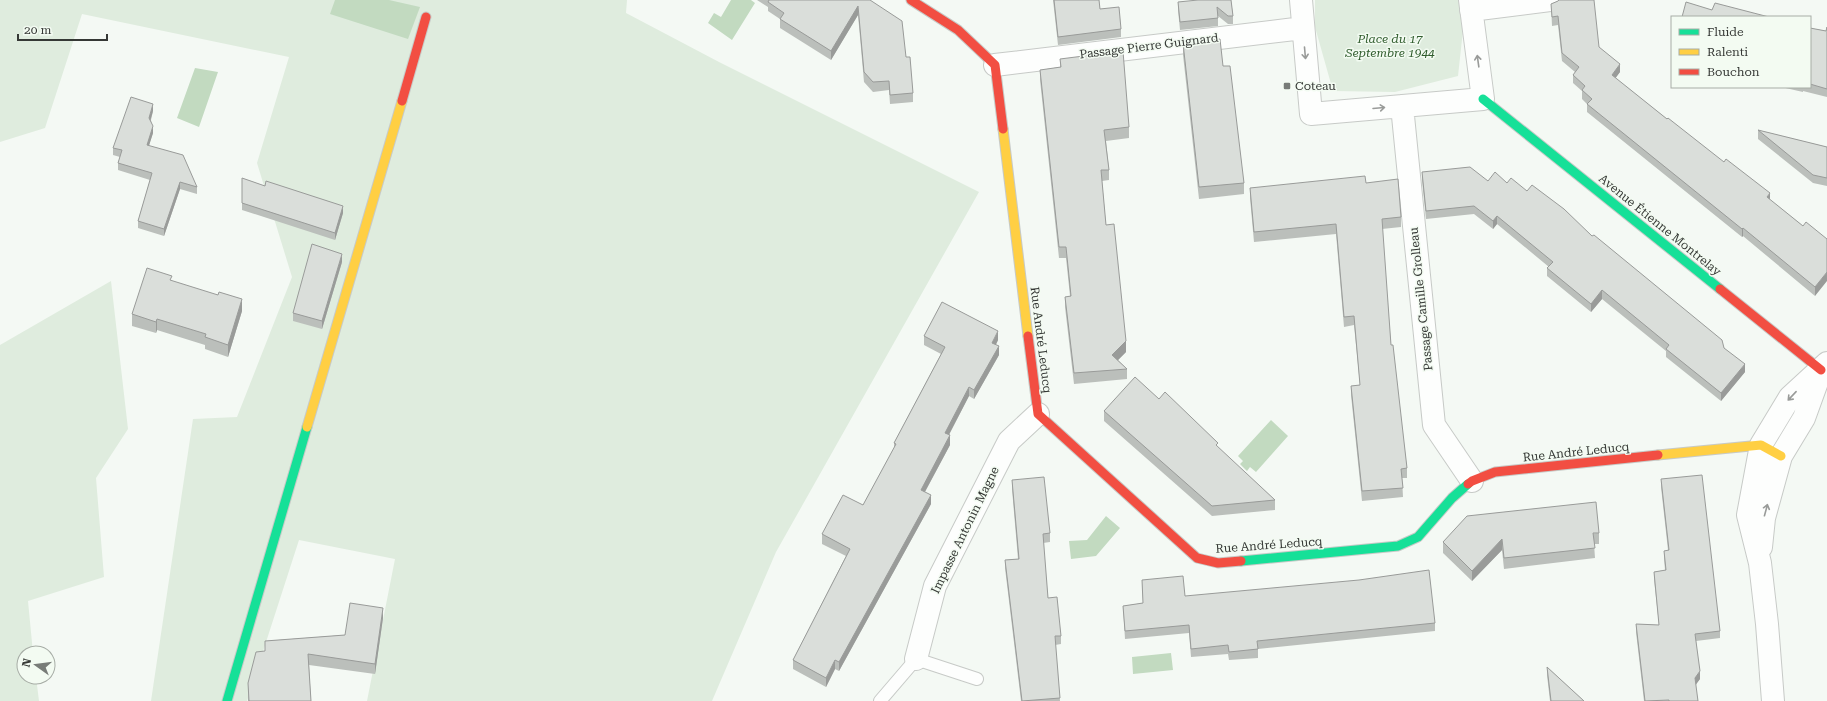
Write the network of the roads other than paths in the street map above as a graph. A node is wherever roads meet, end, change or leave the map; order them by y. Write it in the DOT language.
graph roads {
  1 [pos="911,0"];
  2 [pos="1300,0"];
  3 [pos="1550,0"];
  4 [pos="1471,5"];
  5 [pos="426,17"];
  6 [pos="1303,28"];
  7 [pos="995,65"];
  8 [pos="1483,100"];
  9 [pos="1402,106"];
  10 [pos="1824,366"];
  11 [pos="1038,414"];
  12 [pos="1761,445"];
  13 [pos="1781,456"];
  14 [pos="1472,481"];
  15 [pos="1760,563"];
  16 [pos="916,659"];
  17 [pos="977,679"];
  18 [pos="227,701"];
  19 [pos="880,701"];
  20 [pos="1773,701"];
  1 -- 7 [label="street"];
  2 -- 6 [label="street"];
  3 -- 4 [label="street"];
  8 -- 4 [label="street, one-way"];
  5 -- 18 [label="street"];
  6 -- 7 [label="street, Passage Pierre Guignard"];
  6 -- 9 [label="street, one-way"];
  7 -- 11 [label="street, Rue André Leducq"];
  8 -- 9 [label="street"];
  8 -- 10 [label="street, Avenue Étienne Montrelay"];
  9 -- 14 [label="street, Passage Camille Grolleau"];
  10 -- 12 [label="street, one-way"];
  10 -- 13 [label="street"];
  11 -- 14 [label="street, Rue André Leducq"];
  11 -- 16 [label="street, Impasse Antonin Magne"];
  12 -- 13 [label="street"];
  12 -- 14 [label="street, Rue André Leducq"];
  12 -- 15 [label="street"];
  15 -- 13 [label="street, one-way"];
  15 -- 20 [label="street"];
  16 -- 17 [label="lane"];
  16 -- 19 [label="lane"];
}
